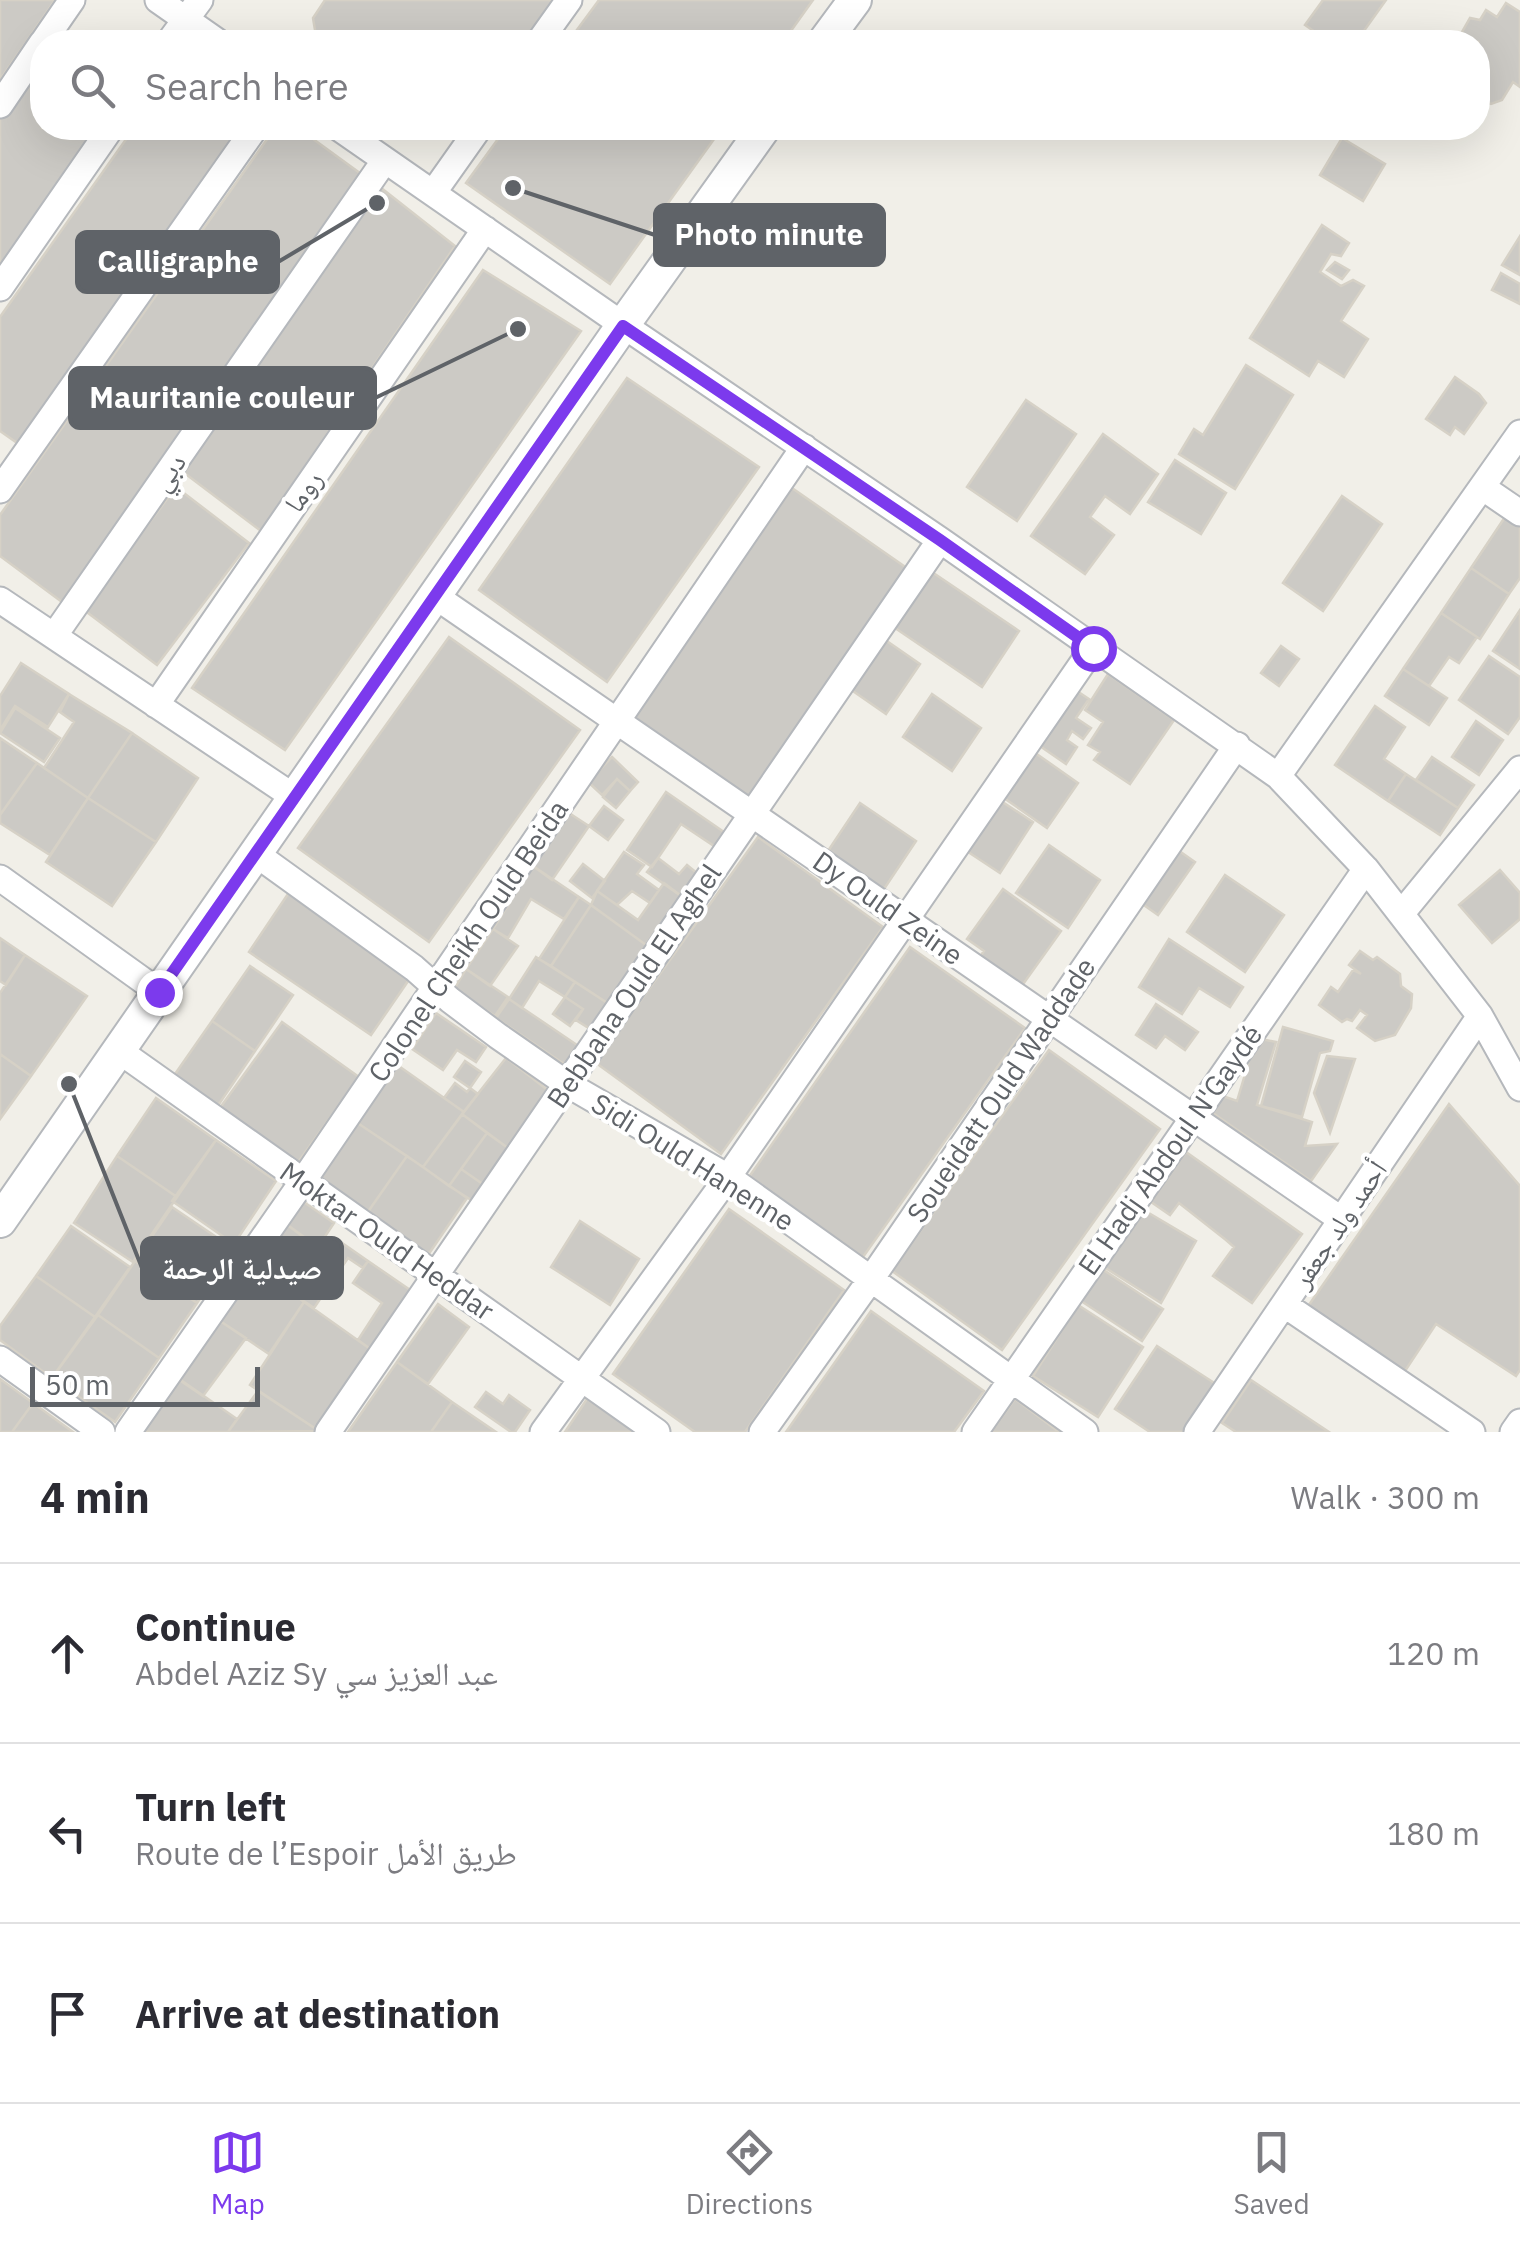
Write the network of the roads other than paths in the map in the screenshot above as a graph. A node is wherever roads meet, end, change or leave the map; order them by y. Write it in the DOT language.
graph roads {
  1 [pos="72,0"];
  2 [pos="158,0"];
  3 [pos="568,0"];
  4 [pos="855,0"];
  5 [pos="193,10"];
  6 [pos="52,30"];
  7 [pos="209,30"];
  8 [pos="547,30"];
  9 [pos="833,30"];
  10 [pos="30,62"];
  11 [pos="0,105"];
  12 [pos="103,140"];
  13 [pos="247,140"];
  14 [pos="356,140"];
  15 [pos="471,140"];
  16 [pos="755,140"];
  17 [pos="385,160"];
  18 [pos="433,193"];
  19 [pos="485,229"];
  20 [pos="0,288"];
  21 [pos="623,326"];
  22 [pos="1520,433"];
  23 [pos="804,447"];
  24 [pos="1482,487"];
  25 [pos="0,490"];
  26 [pos="1520,513"];
  27 [pos="940,540"];
  28 [pos="435,596"];
  29 [pos="0,600"];
  30 [pos="54,636"];
  31 [pos="1093,648"];
  32 [pos="156,704"];
  33 [pos="618,722"];
  34 [pos="1237,745"];
  35 [pos="1520,769"];
  36 [pos="1278,776"];
  37 [pos="294,797"];
  38 [pos="752,814"];
  39 [pos="256,854"];
  40 [pos="1366,869"];
  41 [pos="0,878"];
  42 [pos="1401,914"];
  43 [pos="905,920"];
  44 [pos="436,987"];
  45 [pos="159,992"];
  46 [pos="1480,1016"];
  47 [pos="1050,1019"];
  48 [pos="118,1050"];
  49 [pos="567,1084"];
  50 [pos="1520,1088"];
  51 [pos="1193,1118"];
  52 [pos="728,1177"];
  53 [pos="303,1181"];
  54 [pos="0,1220"];
  55 [pos="1342,1220"];
  56 [pos="435,1276"];
  57 [pos="871,1279"];
  58 [pos="1284,1304"];
  59 [pos="0,1359"];
  60 [pos="582,1378"];
  61 [pos="1011,1379"];
  62 [pos="1520,1422"];
  63 [pos="102,1432"];
  64 [pos="128,1432"];
  65 [pos="328,1432"];
  66 [pos="542,1432"];
  67 [pos="656,1432"];
  68 [pos="762,1432"];
  69 [pos="975,1432"];
  70 [pos="1085,1432"];
  71 [pos="1198,1432"];
  72 [pos="1472,1432"];
  73 [pos="1513,1432"];
  1 -- 6 [label="street"];
  2 -- 5 [label="street"];
  3 -- 8 [label="street"];
  4 -- 9 [label="street"];
  5 -- 7 [label="street"];
  10 -- 11 [label="street"];
  12 -- 20 [label="street"];
  13 -- 25 [label="street"];
  14 -- 17 [label="street"];
  15 -- 18 [label="street"];
  16 -- 21 [label="street"];
  17 -- 18 [label="street"];
  17 -- 30 [label="street, دبي"];
  18 -- 19 [label="street"];
  19 -- 21 [label="street"];
  19 -- 32 [label="street, روما"];
  21 -- 23 [label="street"];
  21 -- 28 [label="street"];
  22 -- 24 [label="street"];
  23 -- 27 [label="street"];
  23 -- 33 [label="street, Colonel Cheikh Ould Beida"];
  24 -- 26 [label="street"];
  24 -- 36 [label="street"];
  27 -- 31 [label="street"];
  27 -- 38 [label="street, Bebbaha Ould El Aghel"];
  28 -- 33 [label="street, Dy Ould Zeine"];
  28 -- 37 [label="street"];
  29 -- 30 [label="street"];
  30 -- 32 [label="street"];
  31 -- 34 [label="street"];
  31 -- 43 [label="street"];
  32 -- 37 [label="street"];
  33 -- 38 [label="street, Dy Ould Zeine"];
  33 -- 44 [label="street, Colonel Cheikh Ould Beida"];
  34 -- 36 [label="street"];
  34 -- 47 [label="street, Soueidatt Ould Waddade"];
  35 -- 42 [label="street"];
  36 -- 40 [label="street"];
  37 -- 39 [label="street"];
  38 -- 43 [label="street, Dy Ould Zeine"];
  38 -- 49 [label="street, Bebbaha Ould El Aghel"];
  39 -- 44 [label="street, Sidi Ould Hanenne"];
  39 -- 45 [label="street"];
  40 -- 42 [label="street"];
  40 -- 51 [label="street, El Hadj Abdoul N'Gaydé"];
  41 -- 45 [label="street"];
  42 -- 46 [label="street"];
  43 -- 47 [label="street, Dy Ould Zeine"];
  43 -- 52 [label="street"];
  44 -- 49 [label="street, Sidi Ould Hanenne"];
  44 -- 53 [label="street, Colonel Cheikh Ould Beida"];
  45 -- 48 [label="street"];
  46 -- 50 [label="street"];
  46 -- 55 [label="street, أحمد ولد جعفر"];
  47 -- 51 [label="street, Dy Ould Zeine"];
  47 -- 57 [label="street, Soueidatt Ould Waddade"];
  48 -- 53 [label="street, Moktar Ould Heddar"];
  48 -- 54 [label="street"];
  49 -- 52 [label="street, Sidi Ould Hanenne"];
  49 -- 56 [label="street, Bebbaha Ould El Aghel"];
  51 -- 55 [label="street, Dy Ould Zeine"];
  51 -- 61 [label="street, El Hadj Abdoul N'Gaydé"];
  52 -- 57 [label="street, Sidi Ould Hanenne"];
  52 -- 60 [label="street"];
  53 -- 56 [label="street, Moktar Ould Heddar"];
  53 -- 64 [label="street, Colonel Cheikh Ould Beida"];
  55 -- 58 [label="street, أحمد ولد جعفر"];
  56 -- 60 [label="street, Moktar Ould Heddar"];
  56 -- 65 [label="street, Bebbaha Ould El Aghel"];
  57 -- 61 [label="street, Sidi Ould Hanenne"];
  57 -- 68 [label="street, Soueidatt Ould Waddade"];
  58 -- 71 [label="street, أحمد ولد جعفر"];
  58 -- 72 [label="street"];
  59 -- 63 [label="street"];
  60 -- 66 [label="street"];
  60 -- 67 [label="street, Moktar Ould Heddar"];
  61 -- 69 [label="street, El Hadj Abdoul N'Gaydé"];
  61 -- 70 [label="street, Sidi Ould Hanenne"];
  62 -- 73 [label="street"];
}
